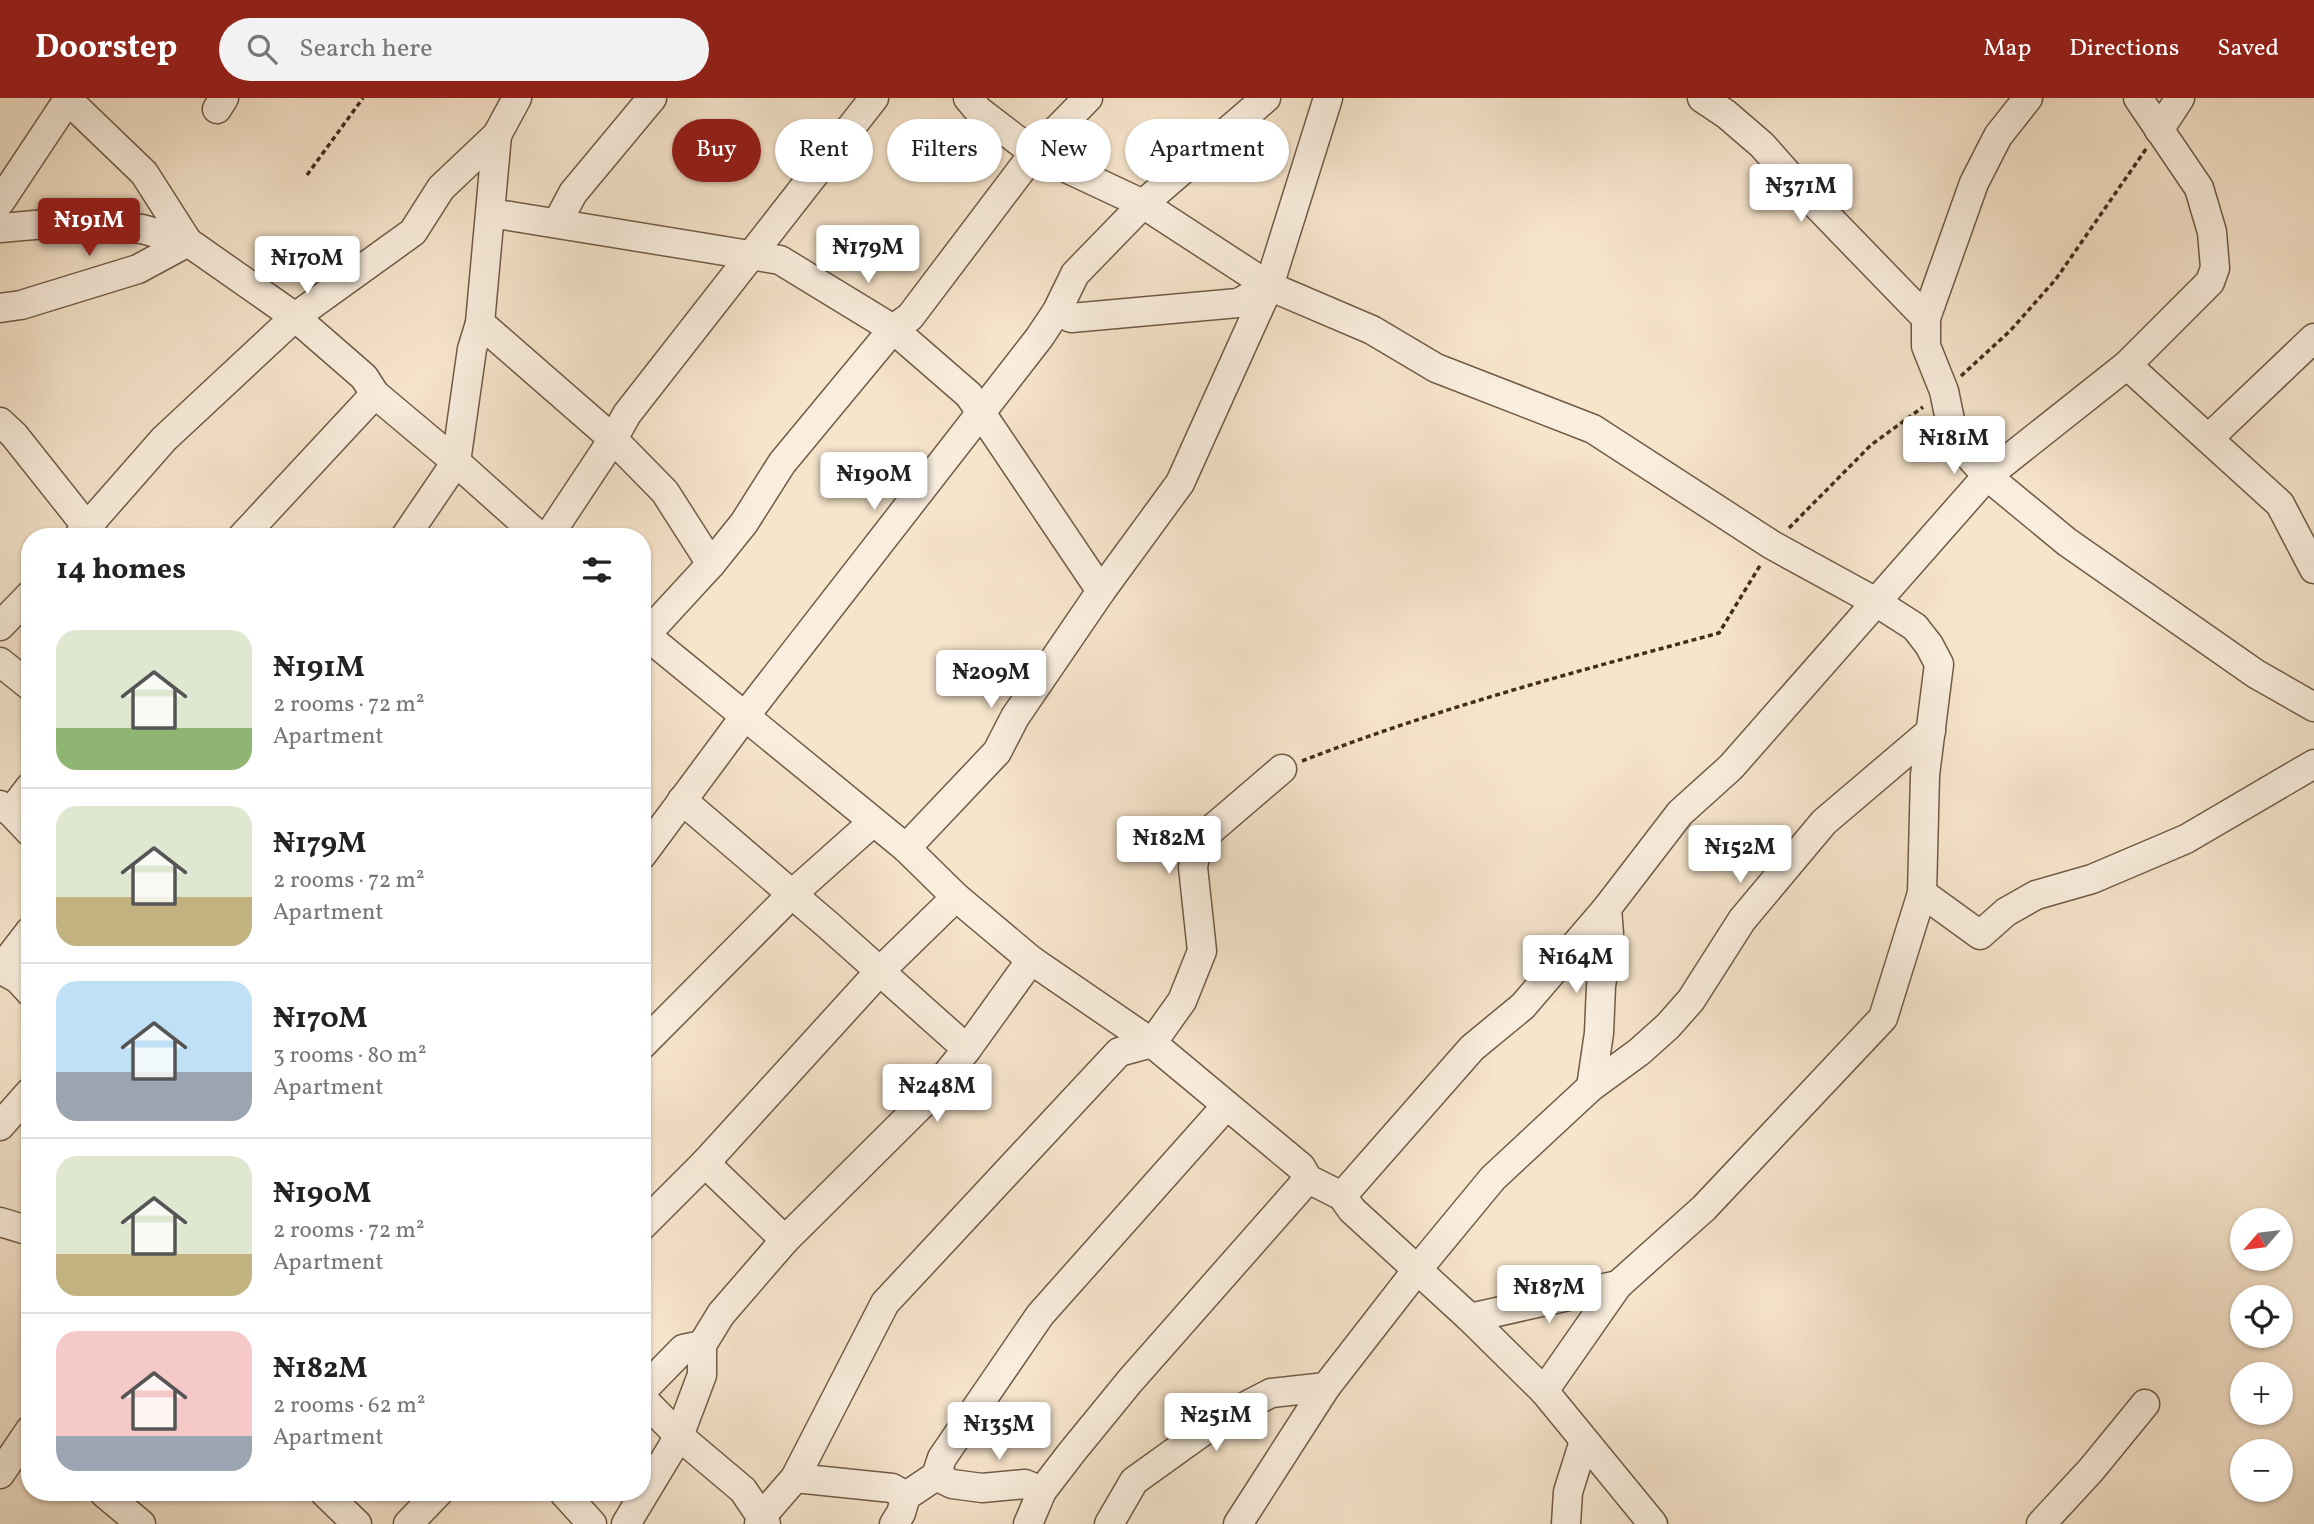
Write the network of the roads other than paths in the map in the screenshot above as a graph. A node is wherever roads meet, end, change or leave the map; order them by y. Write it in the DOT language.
graph roads {
  1 [pos="67,98"];
  2 [pos="517,98"];
  3 [pos="652,98"];
  4 [pos="874,98"];
  5 [pos="968,98"];
  6 [pos="1088,98"];
  7 [pos="1266,98"];
  8 [pos="1328,98"];
  9 [pos="1702,98"];
  10 [pos="2028,98"];
  11 [pos="2138,98"];
  12 [pos="2180,98"];
  13 [pos="1067,119"];
  14 [pos="2159,130"];
  15 [pos="497,135"];
  16 [pos="1016,139"];
  17 [pos="1016,177"];
  18 [pos="1096,182"];
  19 [pos="0,202"];
  20 [pos="1143,204"];
  21 [pos="491,212"];
  22 [pos="557,223"];
  23 [pos="0,228"];
  24 [pos="188,242"];
  25 [pos="750,256"];
  26 [pos="1269,286"];
  27 [pos="0,308"];
  28 [pos="1057,311"];
  29 [pos="295,317"];
  30 [pos="1927,318"];
  31 [pos="480,323"];
  32 [pos="893,329"];
  33 [pos="2314,338"];
  34 [pos="2127,365"];
  35 [pos="375,394"];
  36 [pos="981,414"];
  37 [pos="0,422"];
  38 [pos="2209,438"];
  39 [pos="613,439"];
  40 [pos="456,462"];
  41 [pos="1987,477"];
  42 [pos="83,528"];
  43 [pos="91,528"];
  44 [pos="250,528"];
  45 [pos="411,528"];
  46 [pos="530,528"];
  47 [pos="554,528"];
  48 [pos="711,564"];
  49 [pos="2314,569"];
  50 [pos="1101,591"];
  51 [pos="1876,602"];
  52 [pos="21,604"];
  53 [pos="0,626"];
  54 [pos="651,628"];
  55 [pos="651,642"];
  56 [pos="0,662"];
  57 [pos="21,679"];
  58 [pos="2314,707"];
  59 [pos="745,716"];
  60 [pos="1931,731"];
  61 [pos="2314,764"];
  62 [pos="1282,769"];
  63 [pos="682,800"];
  64 [pos="873,822"];
  65 [pos="651,843"];
  66 [pos="906,848"];
  67 [pos="1922,893"];
  68 [pos="791,895"];
  69 [pos="956,897"];
  70 [pos="1607,908"];
  71 [pos="21,942"];
  72 [pos="1031,960"];
  73 [pos="0,969"];
  74 [pos="879,972"];
  75 [pos="21,982"];
  76 [pos="651,1036"];
  77 [pos="1152,1043"];
  78 [pos="967,1049"];
  79 [pos="1591,1087"];
  80 [pos="21,1102"];
  81 [pos="1226,1106"];
  82 [pos="0,1126"];
  83 [pos="705,1163"];
  84 [pos="1308,1178"];
  85 [pos="1342,1196"];
  86 [pos="651,1217"];
  87 [pos="0,1222"];
  88 [pos="21,1228"];
  89 [pos="785,1240"];
  90 [pos="1417,1270"];
  91 [pos="1618,1285"];
  92 [pos="1470,1318"];
  93 [pos="702,1345"];
  94 [pos="651,1382"];
  95 [pos="1326,1387"];
  96 [pos="1544,1391"];
  97 [pos="2145,1404"];
  98 [pos="651,1407"];
  99 [pos="679,1436"];
  100 [pos="1584,1441"];
  101 [pos="21,1443"];
  102 [pos="0,1474"];
  103 [pos="936,1476"];
  104 [pos="795,1478"];
  105 [pos="651,1482"];
  106 [pos="1042,1491"];
  107 [pos="906,1496"];
  108 [pos="114,1501"];
  109 [pos="333,1501"];
  110 [pos="430,1501"];
  111 [pos="571,1501"];
  112 [pos="640,1501"];
  113 [pos="762,1521"];
  114 [pos="141,1524"];
  115 [pos="357,1524"];
  116 [pos="408,1524"];
  117 [pos="592,1524"];
  118 [pos="626,1524"];
  119 [pos="894,1524"];
  120 [pos="1028,1524"];
  121 [pos="1109,1524"];
  122 [pos="1238,1524"];
  123 [pos="1566,1524"];
  124 [pos="1653,1524"];
  125 [pos="2040,1524"];
  1 -- 19 [label="street"];
  1 -- 24 [label="street"];
  2 -- 15 [label="street"];
  3 -- 22 [label="street"];
  4 -- 25 [label="street"];
  5 -- 16 [label="street"];
  6 -- 13 [label="street"];
  7 -- 20 [label="street"];
  8 -- 26 [label="street"];
  9 -- 30 [label="street"];
  10 -- 30 [label="street"];
  11 -- 14 [label="street"];
  12 -- 14 [label="street"];
  14 -- 34 [label="street"];
  15 -- 21 [label="street"];
  15 -- 29 [label="street"];
  17 -- 32 [label="street"];
  18 -- 20 [label="street"];
  20 -- 26 [label="street"];
  20 -- 28 [label="street"];
  21 -- 22 [label="street"];
  21 -- 31 [label="street"];
  22 -- 25 [label="street"];
  23 -- 24 [label="street"];
  24 -- 27 [label="street"];
  24 -- 29 [label="street"];
  25 -- 32 [label="street"];
  25 -- 39 [label="street"];
  26 -- 28 [label="street"];
  26 -- 50 [label="street"];
  26 -- 51 [label="street"];
  28 -- 36 [label="street"];
  29 -- 35 [label="street"];
  29 -- 43 [label="street"];
  30 -- 41 [label="street"];
  31 -- 39 [label="street"];
  31 -- 40 [label="street"];
  32 -- 36 [label="street"];
  32 -- 48 [label="street"];
  33 -- 38 [label="street"];
  34 -- 38 [label="street"];
  34 -- 41 [label="street"];
  35 -- 40 [label="street"];
  35 -- 44 [label="street"];
  36 -- 50 [label="street"];
  36 -- 59 [label="street"];
  37 -- 42 [label="street"];
  38 -- 49 [label="street"];
  39 -- 47 [label="street"];
  39 -- 48 [label="street"];
  40 -- 45 [label="street"];
  40 -- 46 [label="street"];
  41 -- 51 [label="street"];
  41 -- 58 [label="street"];
  48 -- 54 [label="street"];
  50 -- 66 [label="street"];
  51 -- 60 [label="street"];
  51 -- 70 [label="street"];
  52 -- 53 [label="street"];
  55 -- 59 [label="street"];
  56 -- 57 [label="street"];
  59 -- 63 [label="street"];
  59 -- 64 [label="street"];
  60 -- 67 [label="street"];
  60 -- 79 [label="street"];
  61 -- 67 [label="street"];
  62 -- 77 [label="street"];
  63 -- 65 [label="street"];
  63 -- 68 [label="street"];
  64 -- 66 [label="street"];
  64 -- 68 [label="street"];
  66 -- 69 [label="street"];
  67 -- 91 [label="street"];
  68 -- 74 [label="street"];
  68 -- 76 [label="street"];
  69 -- 72 [label="street"];
  69 -- 74 [label="street"];
  70 -- 79 [label="street"];
  70 -- 85 [label="street"];
  71 -- 73 [label="street"];
  72 -- 77 [label="street"];
  72 -- 78 [label="street"];
  73 -- 75 [label="street"];
  74 -- 78 [label="street"];
  74 -- 83 [label="street"];
  77 -- 81 [label="street"];
  77 -- 104 [label="street"];
  78 -- 89 [label="street"];
  79 -- 90 [label="street"];
  80 -- 82 [label="street"];
  81 -- 84 [label="street"];
  81 -- 103 [label="street"];
  83 -- 86 [label="street"];
  83 -- 89 [label="street"];
  84 -- 85 [label="street"];
  84 -- 106 [label="street"];
  85 -- 90 [label="street"];
  87 -- 88 [label="street"];
  89 -- 93 [label="street"];
  90 -- 92 [label="street"];
  90 -- 95 [label="street"];
  91 -- 92 [label="street"];
  91 -- 96 [label="street"];
  92 -- 96 [label="street"];
  93 -- 94 [label="street"];
  93 -- 99 [label="street"];
  95 -- 121 [label="street"];
  95 -- 122 [label="street"];
  96 -- 100 [label="street"];
  97 -- 125 [label="street"];
  98 -- 99 [label="street"];
  99 -- 105 [label="street"];
  99 -- 113 [label="street"];
  100 -- 123 [label="street"];
  100 -- 124 [label="street"];
  101 -- 102 [label="street"];
  103 -- 106 [label="street"];
  103 -- 107 [label="street"];
  104 -- 107 [label="street"];
  104 -- 113 [label="street"];
  106 -- 120 [label="street"];
  107 -- 119 [label="street"];
  108 -- 114 [label="street"];
  109 -- 115 [label="street"];
  110 -- 116 [label="street"];
  111 -- 117 [label="street"];
  112 -- 118 [label="street"];
}
